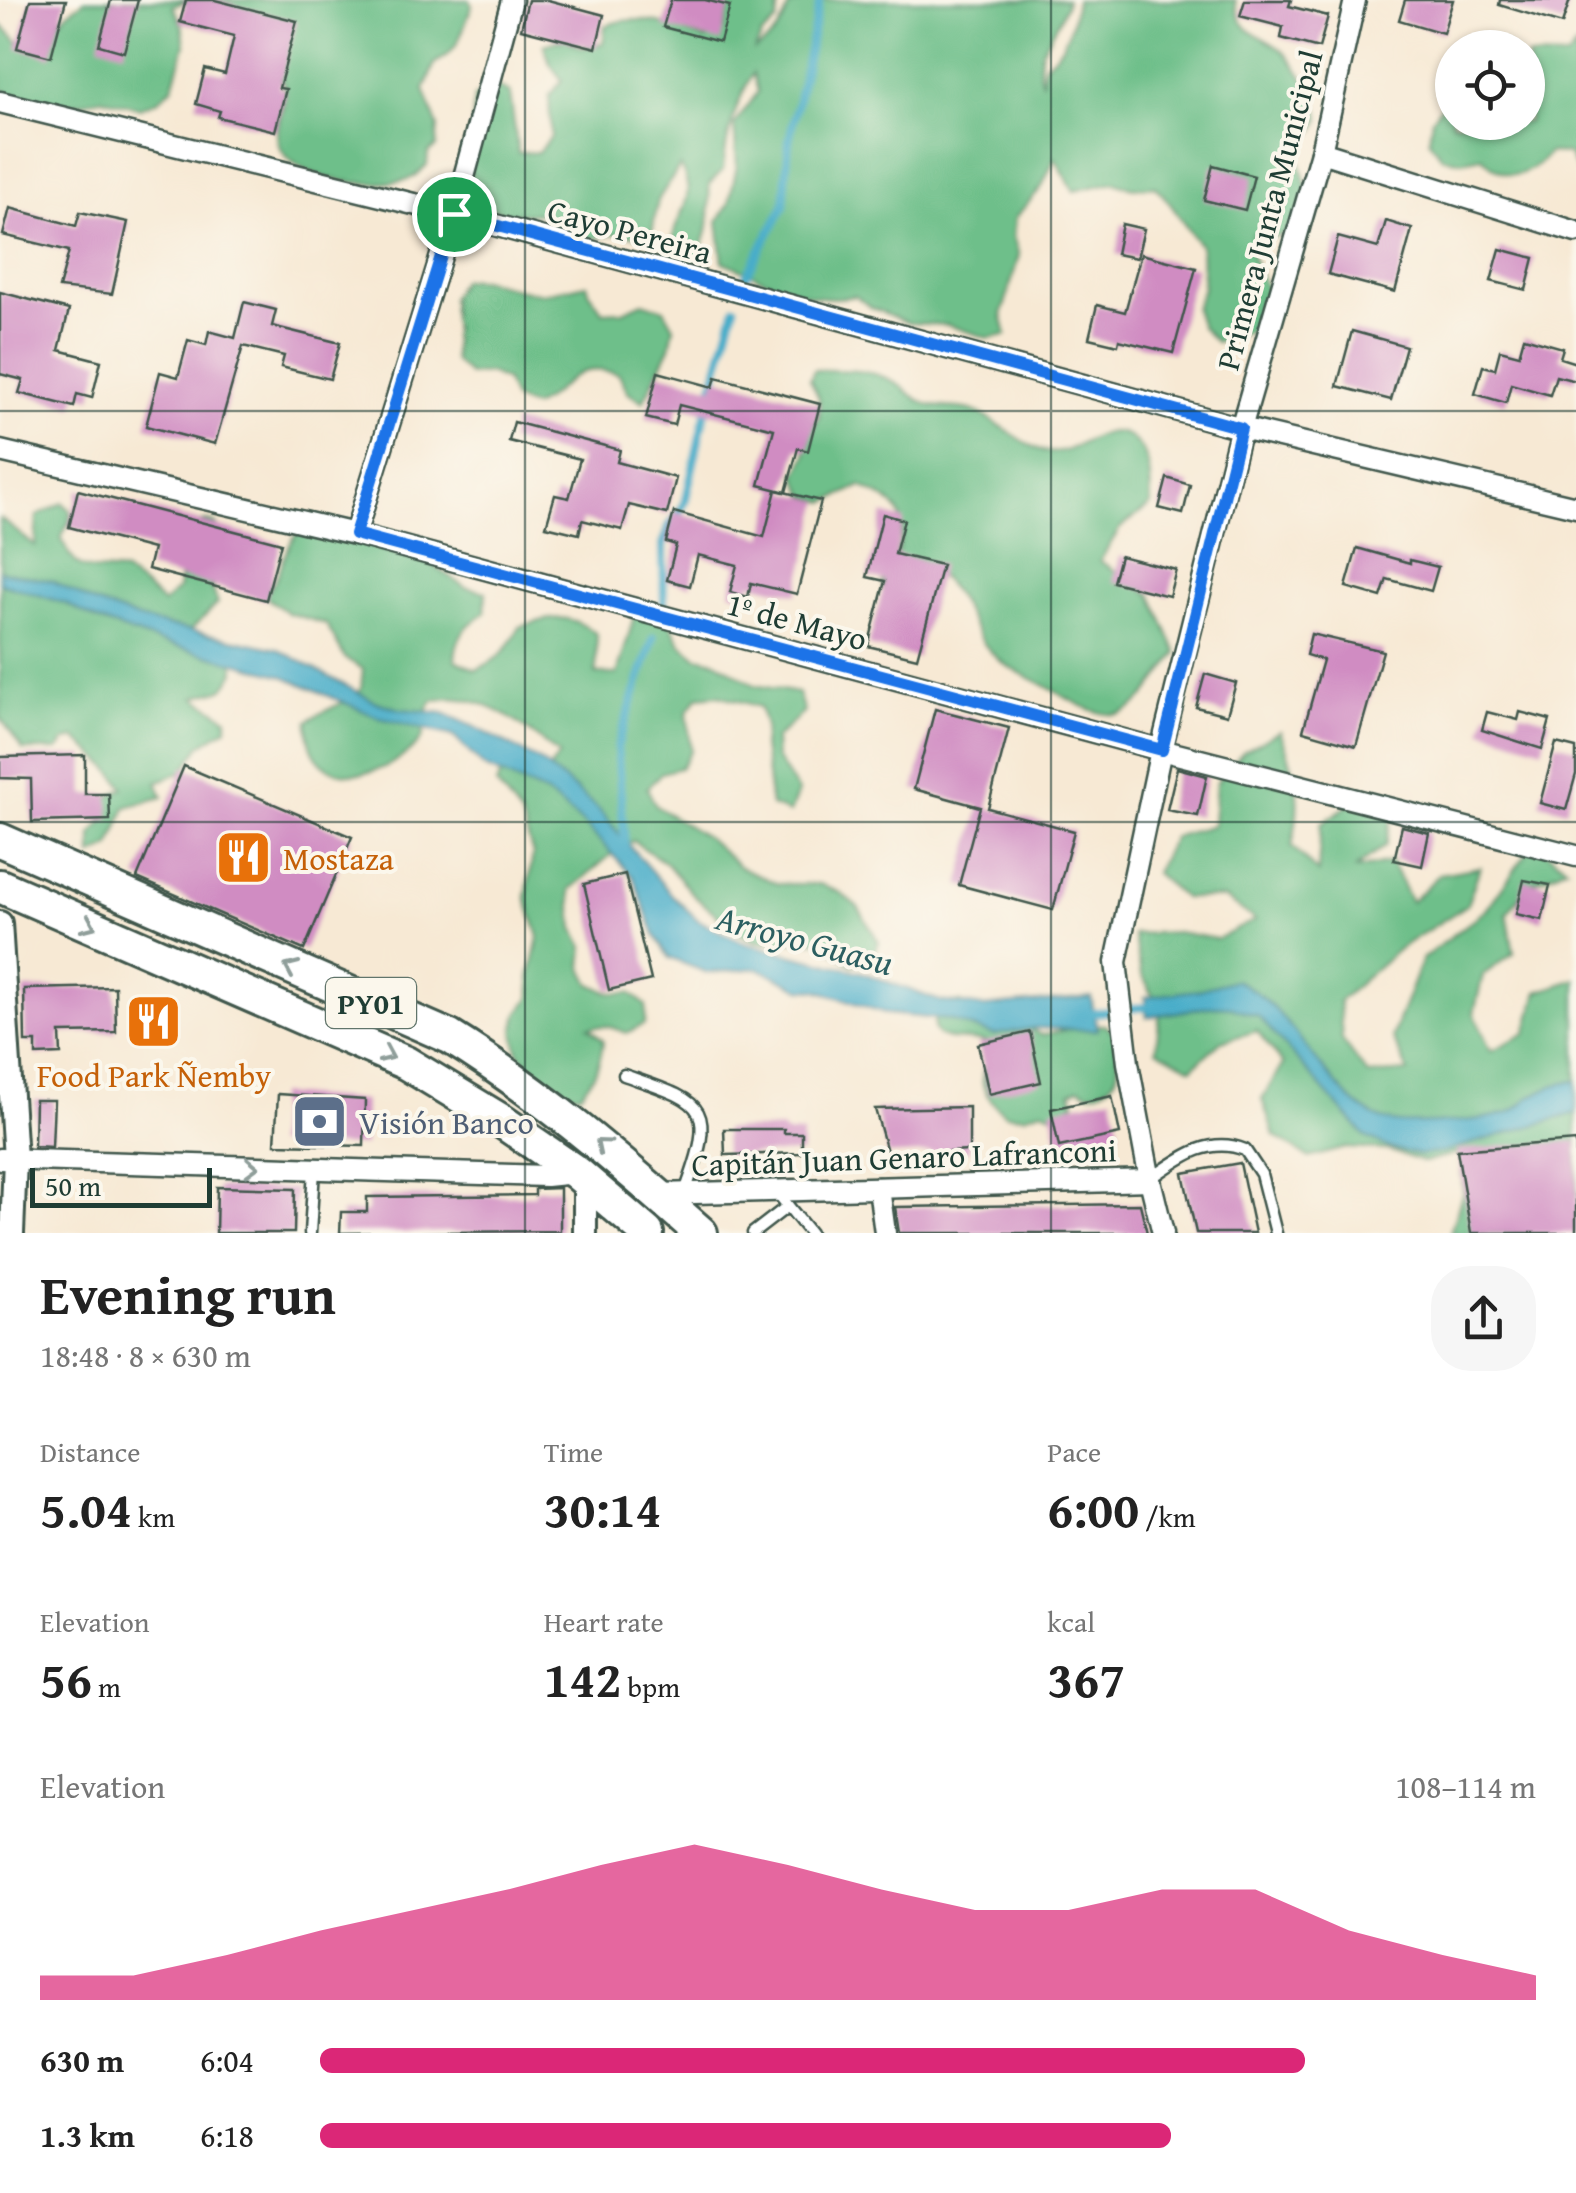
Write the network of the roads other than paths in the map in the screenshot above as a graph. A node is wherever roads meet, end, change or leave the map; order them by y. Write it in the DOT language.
graph roads {
  1 [pos="512,0"];
  2 [pos="1355,0"];
  3 [pos="0,102"];
  4 [pos="1321,152"];
  5 [pos="454,214"];
  6 [pos="1576,232"];
  7 [pos="1241,428"];
  8 [pos="0,450"];
  9 [pos="1576,507"];
  10 [pos="355,534"];
  11 [pos="1162,750"];
  12 [pos="0,840"];
  13 [pos="1576,856"];
  14 [pos="0,886"];
  15 [pos="0,923"];
  16 [pos="624,1076"];
  17 [pos="7,1159"];
  18 [pos="314,1168"];
  19 [pos="581,1176"];
  20 [pos="1150,1180"];
  21 [pos="878,1188"];
  22 [pos="672,1193"];
  23 [pos="782,1198"];
  24 [pos="12,1233"];
  25 [pos="310,1233"];
  26 [pos="585,1233"];
  27 [pos="646,1233"];
  28 [pos="702,1233"];
  29 [pos="752,1233"];
  30 [pos="810,1233"];
  31 [pos="885,1233"];
  32 [pos="1163,1233"];
  33 [pos="1276,1233"];
  1 -- 5 [label="street"];
  2 -- 4 [label="street, Primera Junta Municipal"];
  3 -- 5 [label="street, Cayo Pereira"];
  4 -- 6 [label="street"];
  4 -- 7 [label="street, Primera Junta Municipal"];
  5 -- 7 [label="street, Cayo Pereira"];
  5 -- 10 [label="street"];
  7 -- 9 [label="street, Cayo Pereira"];
  7 -- 11 [label="street, Primera Junta Municipal"];
  8 -- 10 [label="street, 1º de Mayo"];
  10 -- 11 [label="street, 1º de Mayo"];
  11 -- 13 [label="street, 1º de Mayo"];
  11 -- 20 [label="street, Primera Junta Municipal"];
  22 -- 12 [label="highway, PY01, one-way"];
  14 -- 19 [label="highway, PY01, one-way"];
  15 -- 17 [label="street"];
  16 -- 22 [label="lane"];
  17 -- 18 [label="street, one-way"];
  17 -- 24 [label="street"];
  18 -- 19 [label="street"];
  18 -- 25 [label="lane"];
  19 -- 26 [label="street"];
  19 -- 27 [label="highway, PY01"];
  20 -- 21 [label="street, Capitán Juan Genaro Lafranconi"];
  20 -- 32 [label="street"];
  20 -- 33 [label="lane"];
  21 -- 23 [label="street, Capitán Juan Genaro Lafranconi"];
  21 -- 31 [label="street"];
  22 -- 23 [label="street, Capitán Juan Genaro Lafranconi"];
  22 -- 28 [label="highway, PY01"];
  23 -- 29 [label="lane"];
  23 -- 30 [label="lane"];
}
